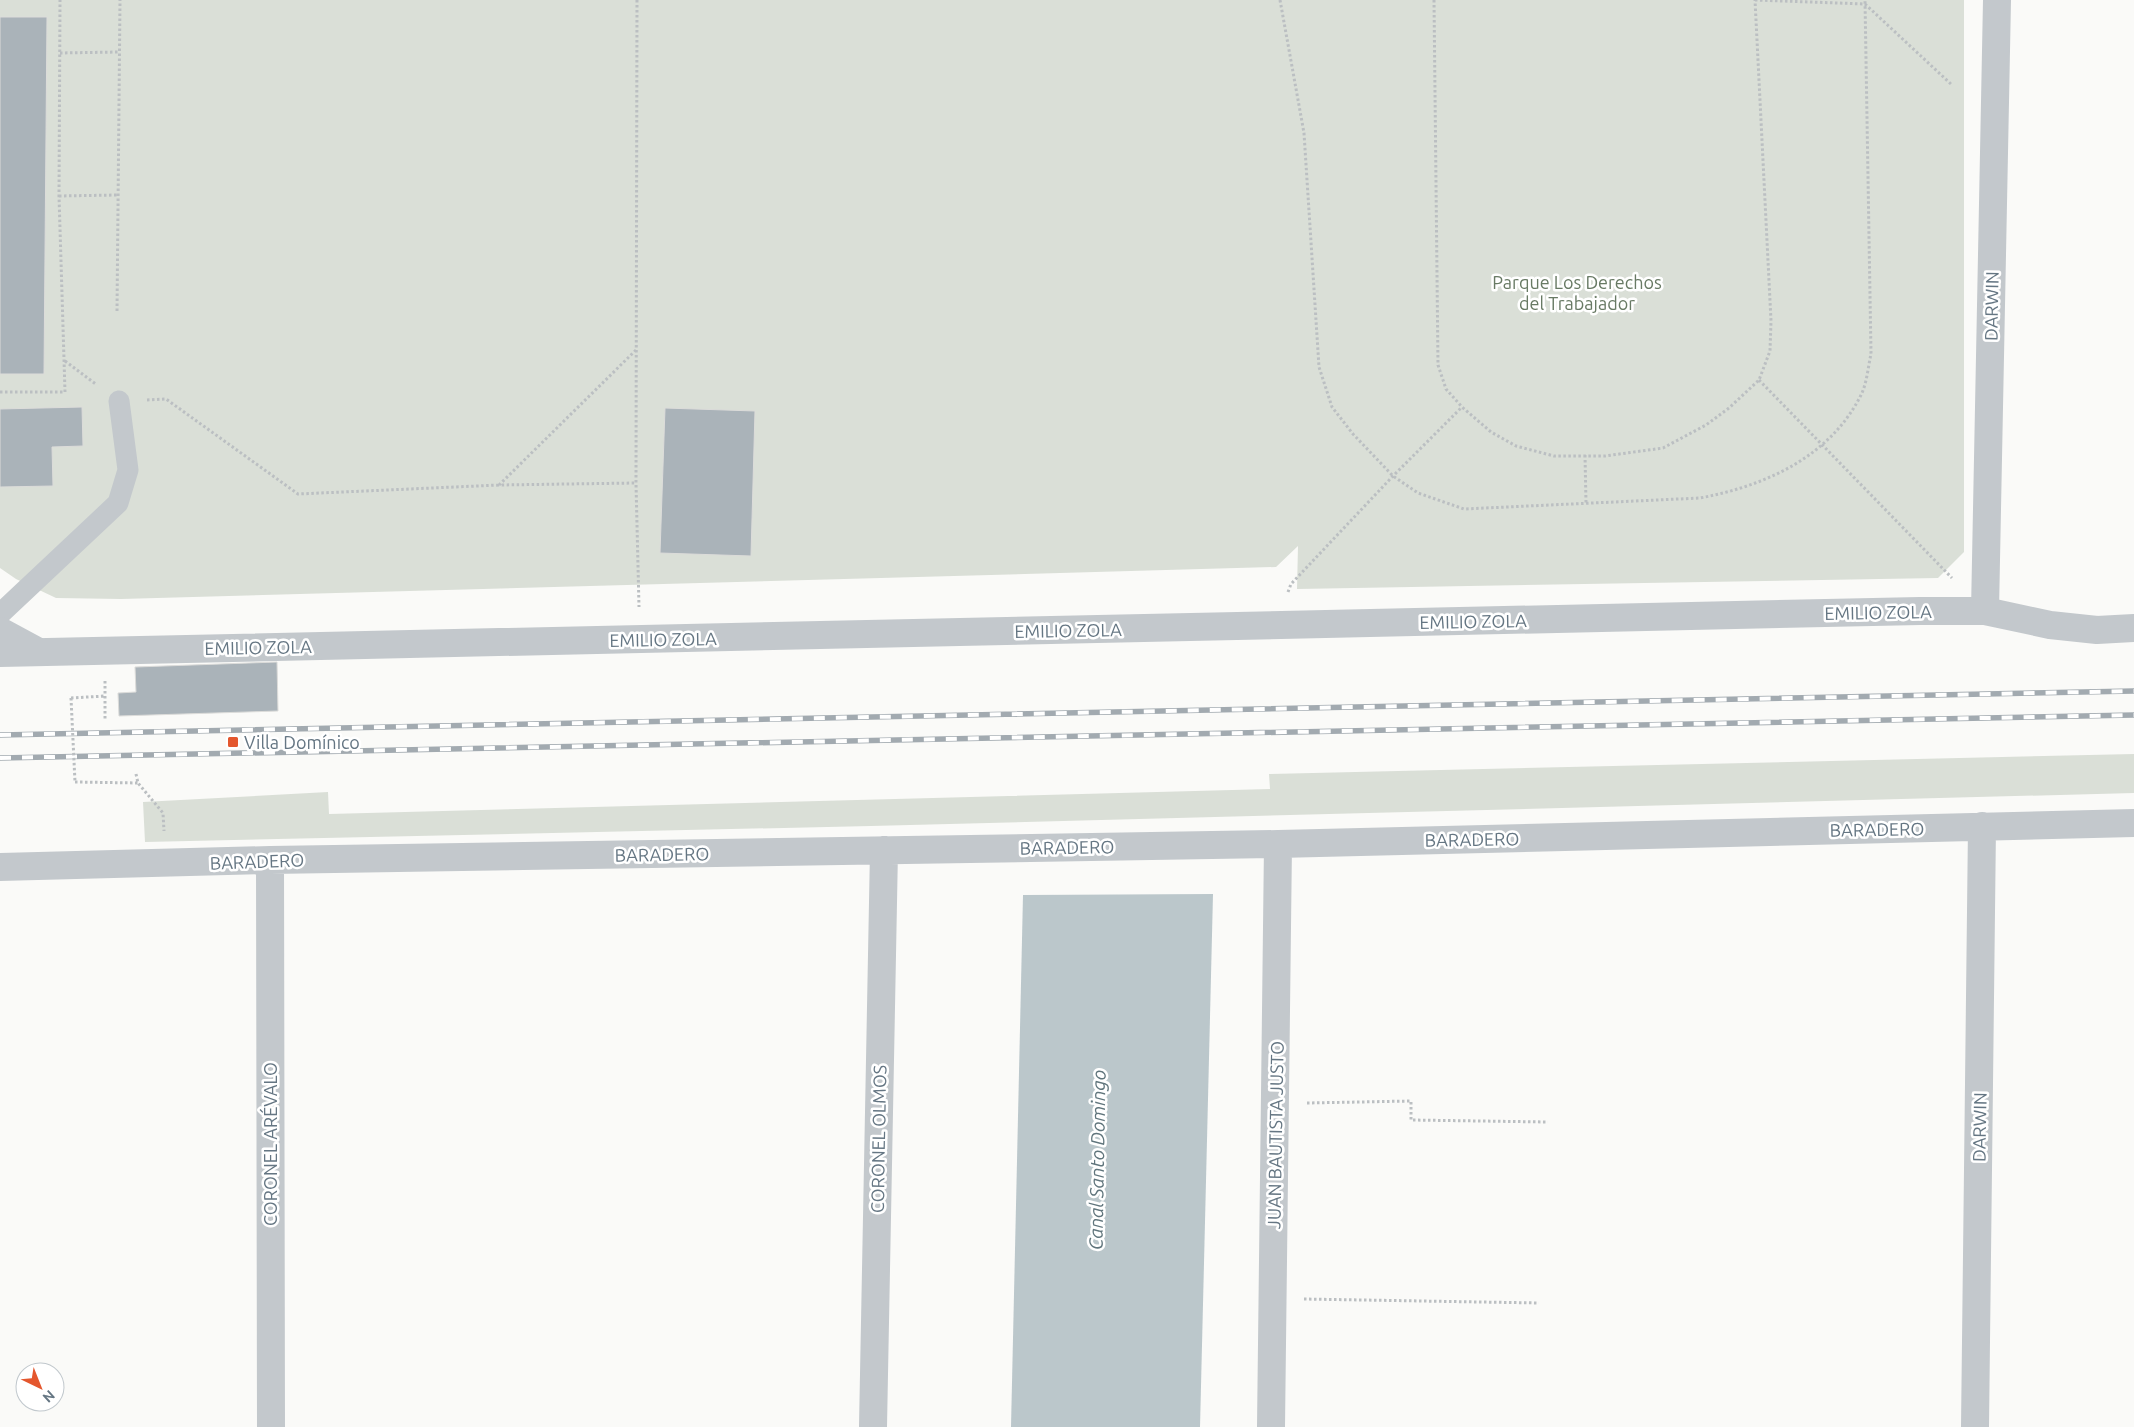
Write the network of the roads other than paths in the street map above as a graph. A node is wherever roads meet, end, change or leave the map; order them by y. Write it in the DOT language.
graph roads {
  1 [pos="1997,0"];
  2 [pos="119,401"];
  3 [pos="1984,611"];
  4 [pos="0,614"];
  5 [pos="2134,628"];
  6 [pos="0,631"];
  7 [pos="36,652"];
  8 [pos="0,654"];
  9 [pos="2134,823"];
  10 [pos="1982,826"];
  11 [pos="1278,844"];
  12 [pos="884,850"];
  13 [pos="270,860"];
  14 [pos="0,867"];
  15 [pos="271,1427"];
  16 [pos="873,1427"];
  17 [pos="1271,1427"];
  18 [pos="1976,1427"];
  1 -- 3 [label="street, DARWIN"];
  2 -- 4 [label="lane"];
  3 -- 5 [label="street, EMILIO ZOLA"];
  3 -- 7 [label="street, EMILIO ZOLA"];
  6 -- 7 [label="street"];
  7 -- 8 [label="street, EMILIO ZOLA"];
  9 -- 10 [label="street, BARADERO"];
  10 -- 11 [label="street, BARADERO"];
  10 -- 18 [label="street, DARWIN"];
  11 -- 12 [label="street, BARADERO"];
  11 -- 17 [label="street, JUAN BAUTISTA JUSTO"];
  12 -- 13 [label="street, BARADERO"];
  12 -- 16 [label="street, CORONEL OLMOS"];
  13 -- 14 [label="street, BARADERO"];
  13 -- 15 [label="street, CORONEL ARÉVALO"];
}
